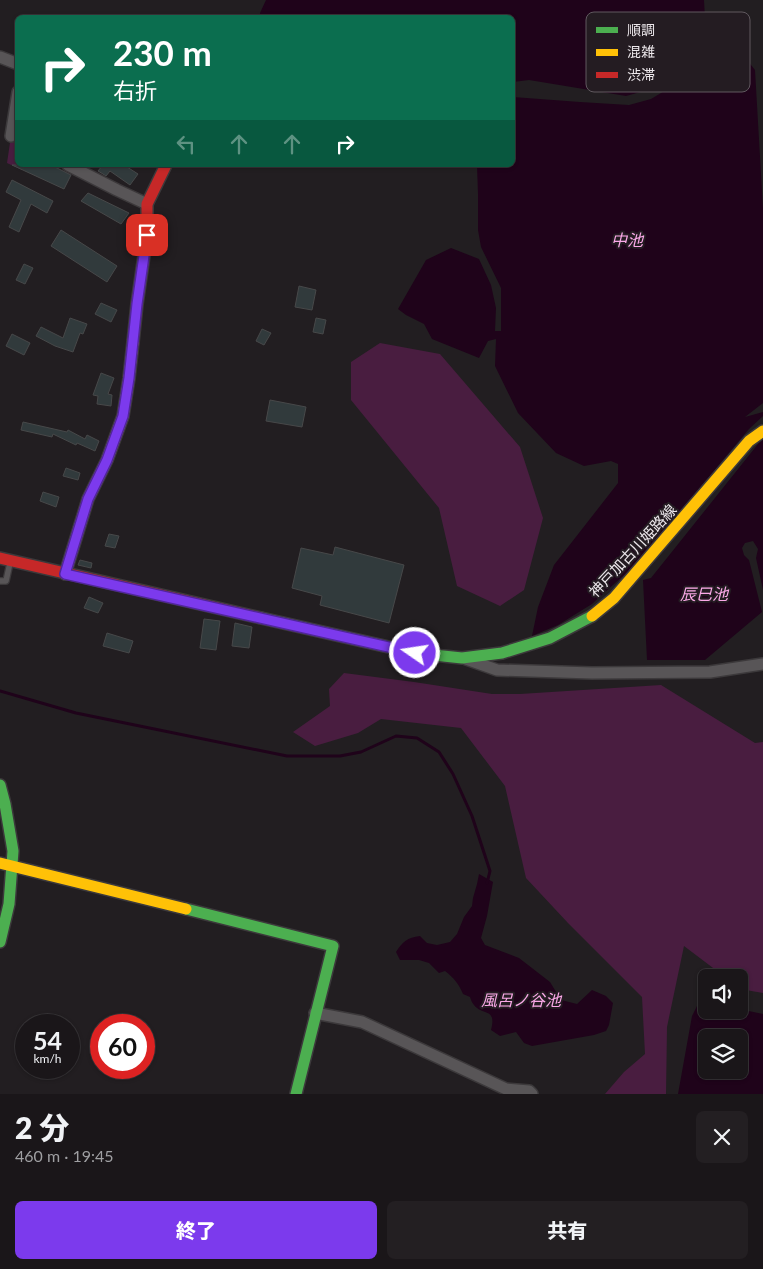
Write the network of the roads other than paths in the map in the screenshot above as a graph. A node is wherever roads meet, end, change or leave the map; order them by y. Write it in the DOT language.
graph roads {
  1 [pos="0,57"];
  2 [pos="15,63"];
  3 [pos="15,108"];
  4 [pos="10,136"];
  5 [pos="72,167"];
  6 [pos="165,167"];
  7 [pos="147,204"];
  8 [pos="763,431"];
  9 [pos="5,560"];
  10 [pos="65,574"];
  11 [pos="0,581"];
  12 [pos="462,658"];
  13 [pos="763,664"];
  14 [pos="0,784"];
  15 [pos="0,863"];
  16 [pos="13,866"];
  17 [pos="0,942"];
  18 [pos="315,1013"];
  19 [pos="296,1094"];
  20 [pos="532,1094"];
  1 -- 2 [label="street"];
  3 -- 4 [label="street"];
  5 -- 7 [label="street"];
  6 -- 7 [label="main road"];
  7 -- 10 [label="main road"];
  8 -- 12 [label="main road, 神戸加古川姫路線"];
  9 -- 10 [label="main road, 神戸加古川姫路線"];
  9 -- 11 [label="lane"];
  10 -- 12 [label="main road, 神戸加古川姫路線"];
  12 -- 13 [label="street"];
  14 -- 16 [label="main road"];
  15 -- 16 [label="main road"];
  16 -- 17 [label="main road"];
  16 -- 18 [label="main road"];
  18 -- 19 [label="main road"];
  18 -- 20 [label="street"];
}
